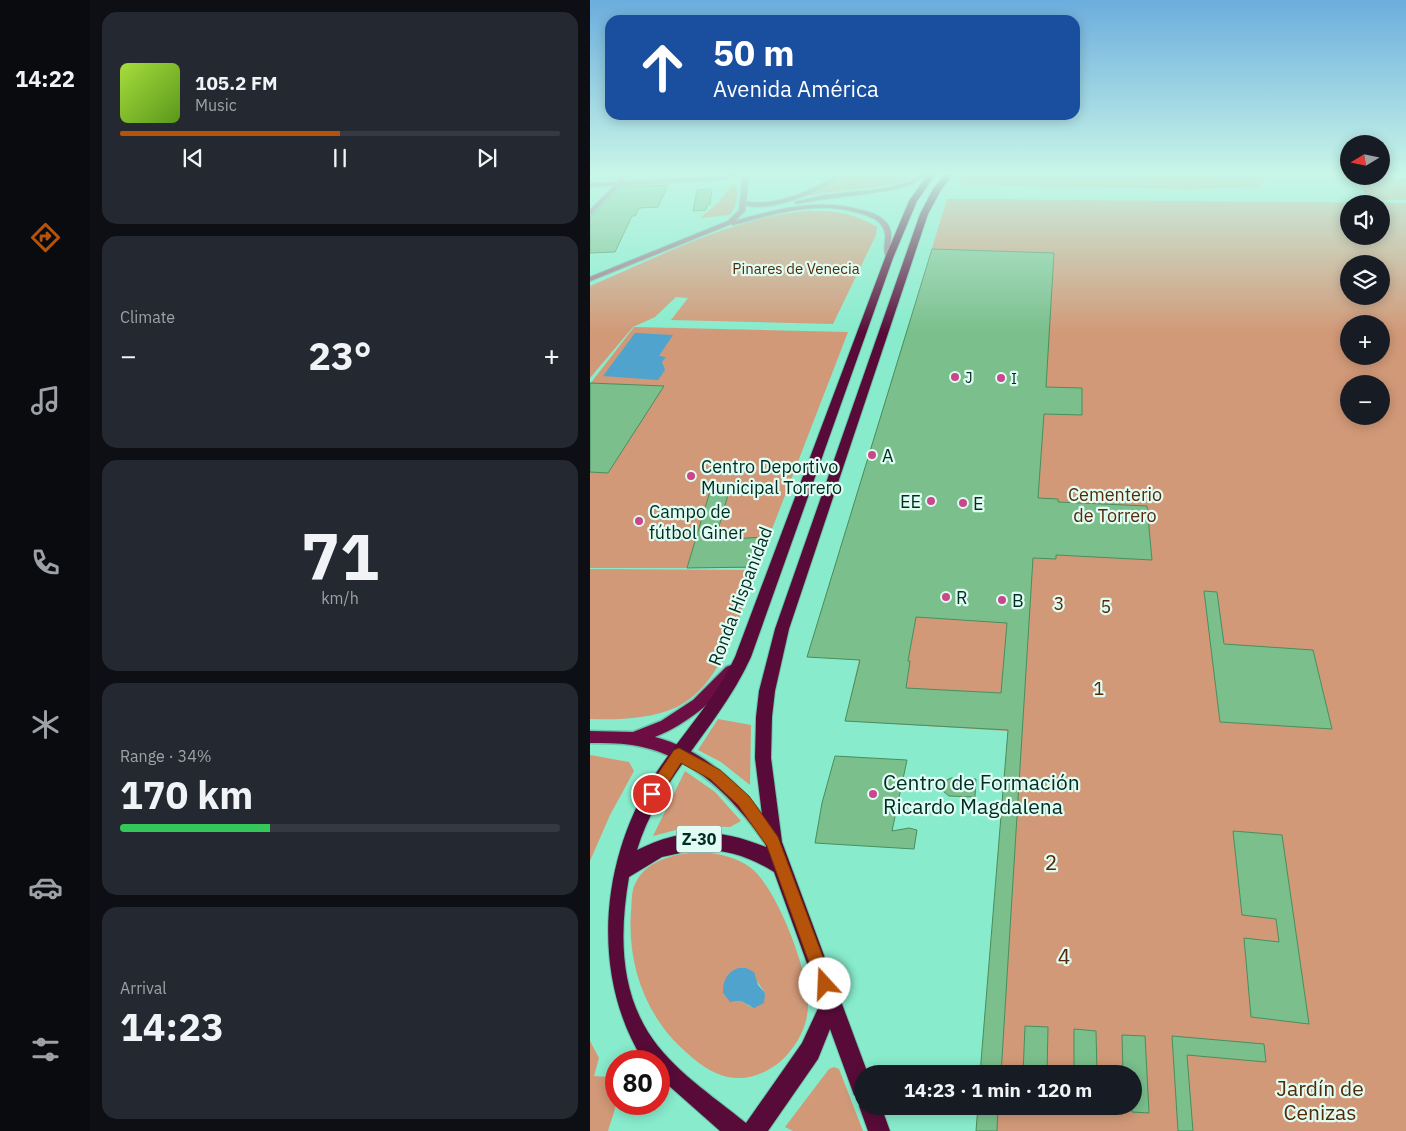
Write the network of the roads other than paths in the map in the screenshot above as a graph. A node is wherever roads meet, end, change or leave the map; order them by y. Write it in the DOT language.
graph roads {
  1 [pos="721,227"];
  2 [pos="885,227"];
  3 [pos="903,227"];
  4 [pos="920,227"];
  5 [pos="890,258"];
  6 [pos="590,279"];
  7 [pos="744,656"];
  8 [pos="590,737"];
  9 [pos="635,738"];
  10 [pos="679,754"];
  11 [pos="773,842"];
  12 [pos="782,866"];
  13 [pos="619,873"];
  14 [pos="831,1002"];
  15 [pos="854,1065"];
  16 [pos="873,1115"];
  17 [pos="879,1115"];
  18 [pos="738,1131"];
  19 [pos="754,1131"];
  20 [pos="879,1131"];
  21 [pos="891,1131"];
  1 -- 6 [label="street"];
  2 -- 5 [label="street"];
  3 -- 5 [label="highway, Ronda Hispanidad"];
  4 -- 11 [label="highway"];
  5 -- 7 [label="highway, Ronda Hispanidad"];
  7 -- 9 [label="main road"];
  7 -- 10 [label="highway, Ronda Hispanidad"];
  8 -- 9 [label="main road"];
  9 -- 10 [label="main road"];
  10 -- 11 [label="main road"];
  10 -- 13 [label="highway, Ronda Hispanidad"];
  11 -- 12 [label="highway"];
  12 -- 13 [label="highway, Z-30"];
  12 -- 14 [label="highway"];
  13 -- 18 [label="highway, Ronda Hispanidad"];
  14 -- 15 [label="highway"];
  14 -- 19 [label="highway"];
  16 -- 20 [label="highway"];
  17 -- 21 [label="street"];
}
